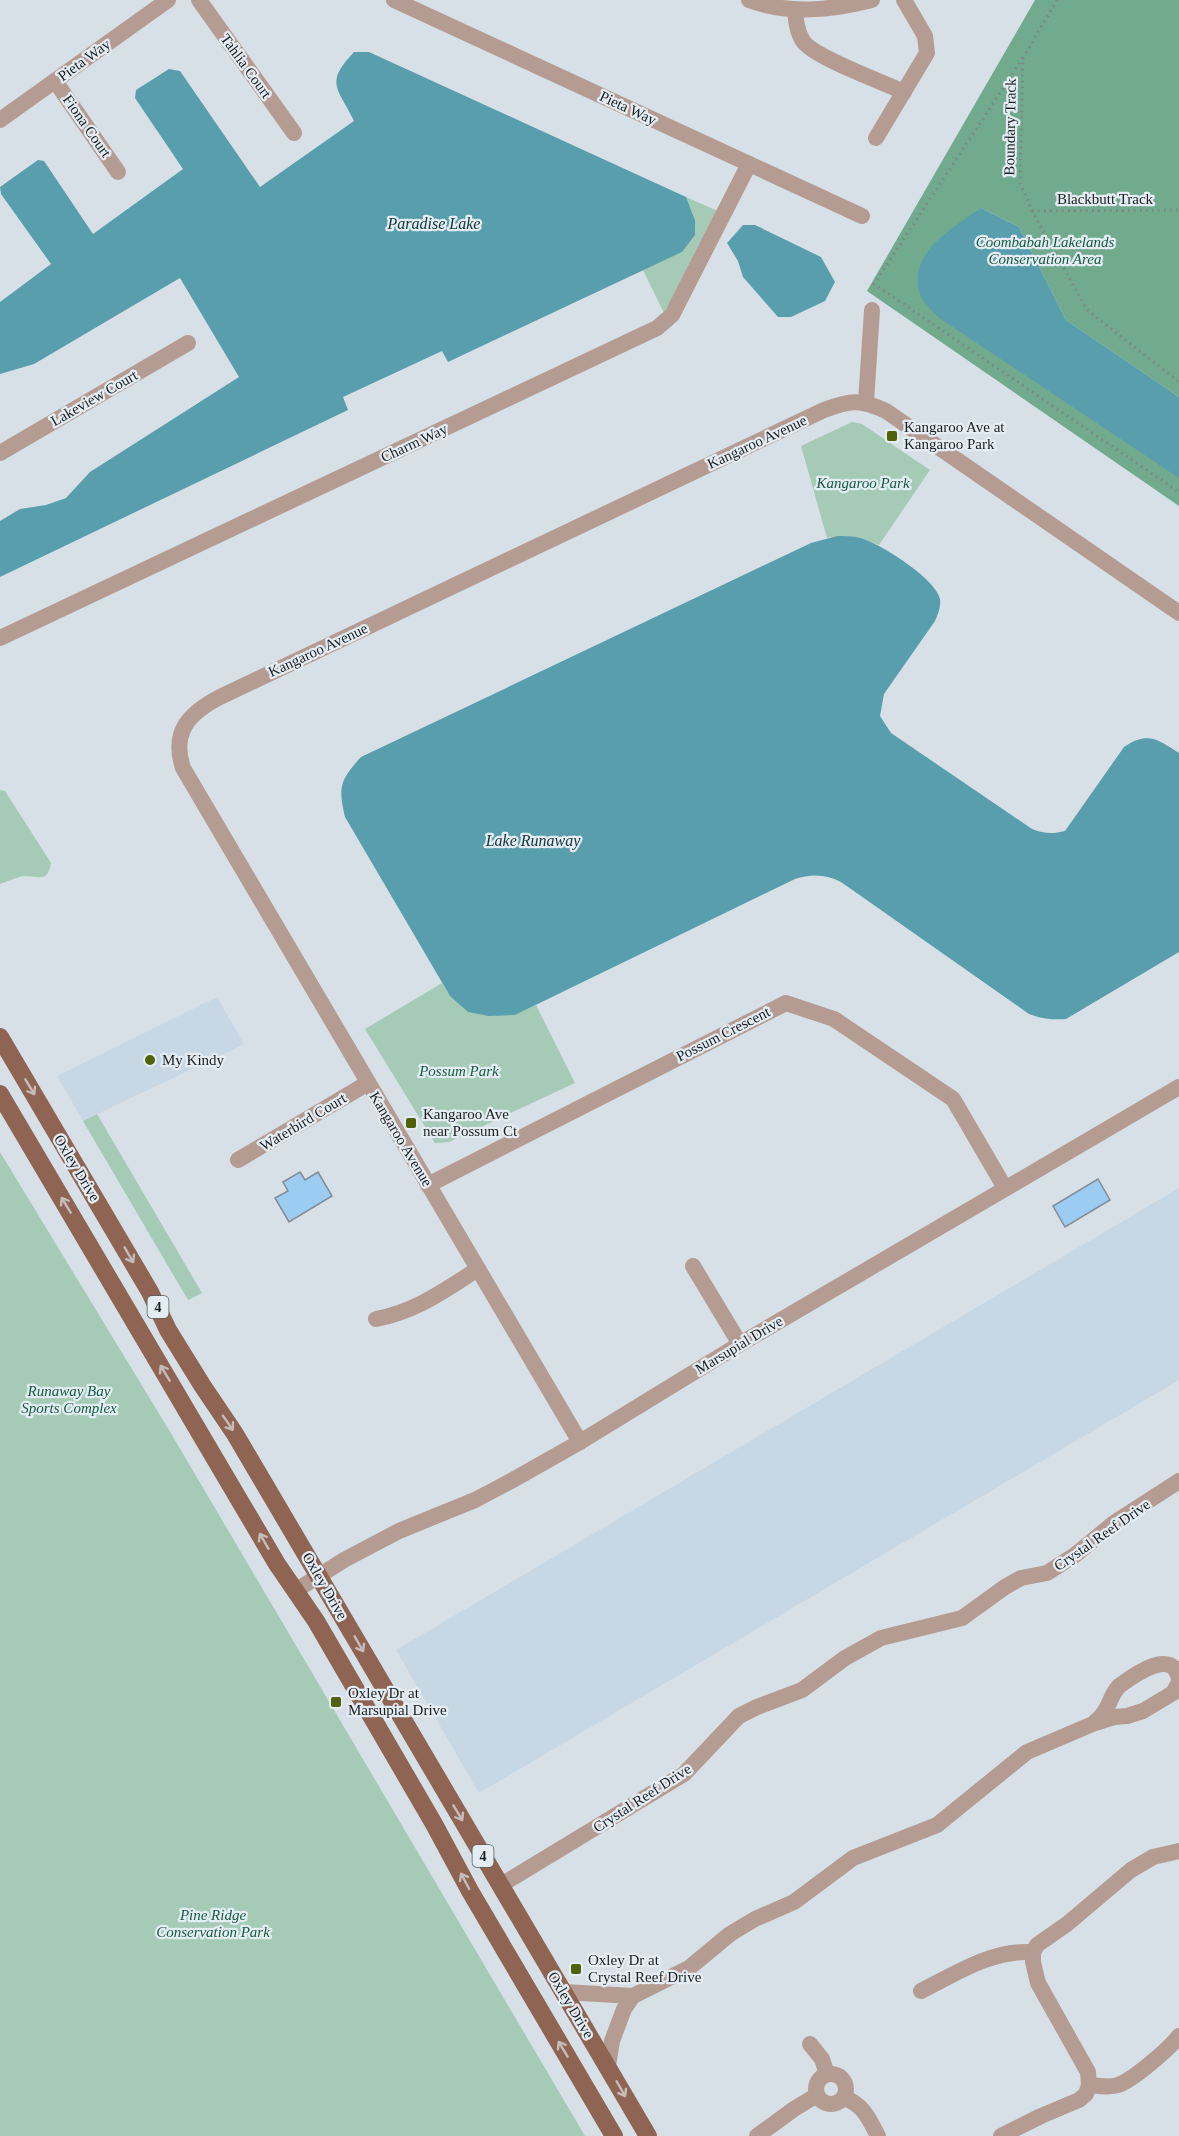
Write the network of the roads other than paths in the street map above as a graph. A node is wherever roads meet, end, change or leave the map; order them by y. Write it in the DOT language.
graph roads {
  1 [pos="168,0"];
  2 [pos="199,0"];
  3 [pos="394,0"];
  4 [pos="749,0"];
  5 [pos="872,0"];
  6 [pos="904,0"];
  7 [pos="795,10"];
  8 [pos="55,81"];
  9 [pos="904,92"];
  10 [pos="0,120"];
  11 [pos="294,133"];
  12 [pos="876,138"];
  13 [pos="749,164"];
  14 [pos="118,172"];
  15 [pos="862,216"];
  16 [pos="872,310"];
  17 [pos="188,343"];
  18 [pos="866,402"];
  19 [pos="0,453"];
  20 [pos="1179,613"];
  21 [pos="0,638"];
  22 [pos="0,1037"];
  23 [pos="368,1083"];
  24 [pos="1179,1087"];
  25 [pos="0,1094"];
  26 [pos="238,1160"];
  27 [pos="428,1185"];
  28 [pos="1005,1188"];
  29 [pos="693,1266"];
  30 [pos="478,1269"];
  31 [pos="376,1319"];
  32 [pos="740,1344"];
  33 [pos="580,1442"];
  34 [pos="1179,1481"];
  35 [pos="319,1576"];
  36 [pos="295,1591"];
  37 [pos="1179,1680"];
  38 [pos="1095,1723"];
  39 [pos="1179,1851"];
  40 [pos="501,1885"];
  41 [pos="1033,1952"];
  42 [pos="921,1991"];
  43 [pos="564,1992"];
  44 [pos="633,1996"];
  45 [pos="1179,2036"];
  46 [pos="810,2044"];
  47 [pos="608,2067"];
  48 [pos="826,2074"];
  49 [pos="1089,2085"];
  50 [pos="817,2095"];
  51 [pos="844,2098"];
  52 [pos="614,2136"];
  53 [pos="648,2136"];
  54 [pos="757,2136"];
  55 [pos="878,2136"];
  56 [pos="1001,2136"];
  1 -- 8 [label="street, Pieta Way"];
  2 -- 11 [label="street, Tahlia Court"];
  3 -- 13 [label="street, Pieta Way"];
  4 -- 7 [label="street"];
  5 -- 7 [label="street"];
  6 -- 9 [label="street"];
  7 -- 9 [label="street"];
  8 -- 10 [label="street, Pieta Way"];
  8 -- 14 [label="street, Fiona Court"];
  9 -- 12 [label="street"];
  13 -- 15 [label="street, Pieta Way"];
  13 -- 21 [label="street, Charm Way"];
  16 -- 18 [label="street"];
  17 -- 19 [label="street, Lakeview Court"];
  18 -- 20 [label="street"];
  18 -- 23 [label="street, Kangaroo Avenue"];
  22 -- 35 [label="main road, Oxley Drive / 4, one-way"];
  23 -- 26 [label="street, Waterbird Court"];
  23 -- 27 [label="street, Kangaroo Avenue"];
  24 -- 28 [label="street, Marsupial Drive"];
  36 -- 25 [label="main road, Oxley Drive / 4, one-way"];
  27 -- 28 [label="street, Possum Crescent"];
  27 -- 30 [label="street, Kangaroo Avenue"];
  28 -- 32 [label="street, Marsupial Drive"];
  29 -- 32 [label="street"];
  30 -- 31 [label="street"];
  30 -- 33 [label="street, Kangaroo Avenue"];
  32 -- 33 [label="street, Marsupial Drive"];
  33 -- 35 [label="street, Marsupial Drive"];
  34 -- 40 [label="street, Crystal Reef Drive"];
  35 -- 36 [label="street, Marsupial Drive"];
  35 -- 40 [label="main road, Oxley Drive / 4, one-way"];
  52 -- 36 [label="main road, Oxley Drive / 4, one-way"];
  37 -- 38 [label="street"];
  37 -- 38 [label="street"];
  38 -- 44 [label="street"];
  39 -- 41 [label="street"];
  40 -- 43 [label="main road, Oxley Drive / 4"];
  41 -- 42 [label="street"];
  41 -- 49 [label="street"];
  43 -- 44 [label="street"];
  43 -- 47 [label="main road, Oxley Drive / 4"];
  44 -- 47 [label="street"];
  45 -- 49 [label="street"];
  46 -- 48 [label="street"];
  47 -- 53 [label="main road, Oxley Drive / 4, one-way"];
  48 -- 50 [label="street"];
  48 -- 51 [label="street"];
  49 -- 56 [label="street"];
  50 -- 51 [label="street"];
  50 -- 54 [label="street"];
  51 -- 55 [label="street"];
}
